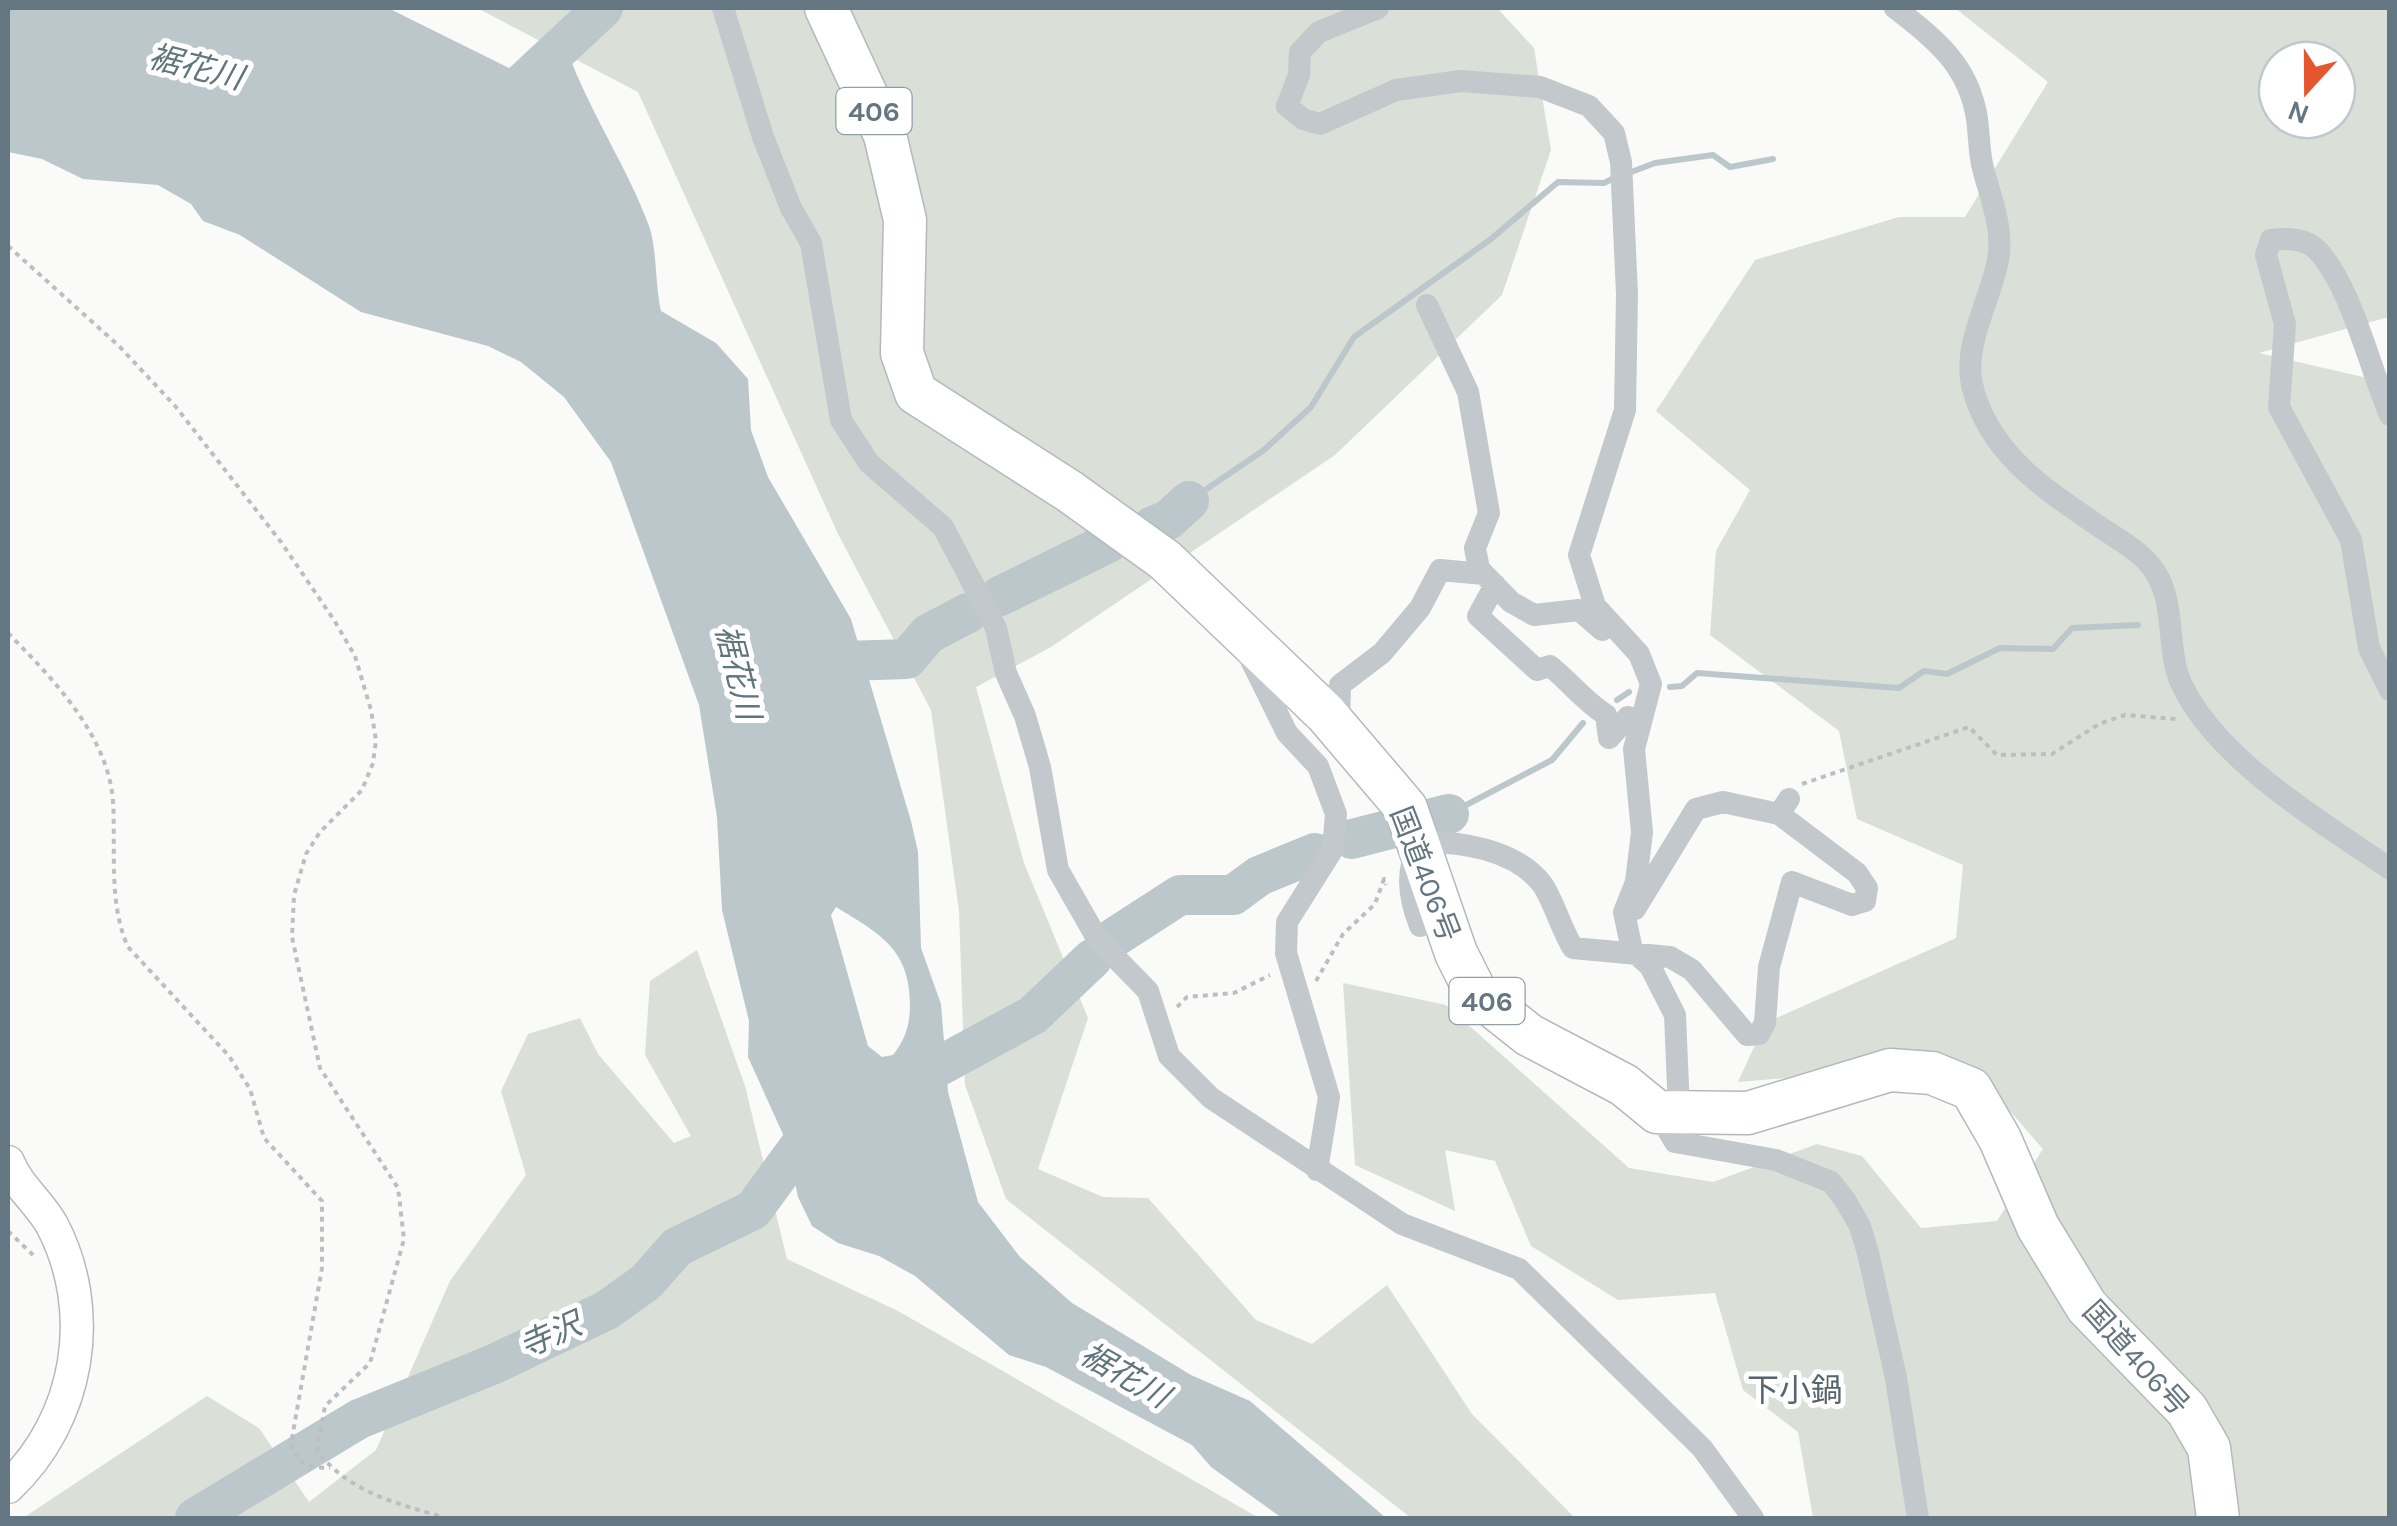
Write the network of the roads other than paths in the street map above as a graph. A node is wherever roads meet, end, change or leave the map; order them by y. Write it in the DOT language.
graph roads {
  1 [pos="723,8"];
  2 [pos="826,8"];
  3 [pos="1378,8"];
  4 [pos="1894,8"];
  5 [pos="1426,305"];
  6 [pos="2390,414"];
  7 [pos="1489,580"];
  8 [pos="1236,624"];
  9 [pos="1624,637"];
  10 [pos="2390,690"];
  11 [pos="1639,728"];
  12 [pos="1339,729"];
  13 [pos="1419,842"];
  14 [pos="2390,869"];
  15 [pos="1626,924"];
  16 [pos="1420,926"];
  17 [pos="1632,950"];
  18 [pos="1668,1111"];
  19 [pos="8,1162"];
  20 [pos="1317,1170"];
  21 [pos="8,1487"];
  22 [pos="1752,1518"];
  23 [pos="1918,1518"];
  24 [pos="2218,1518"];
  1 -- 20 [label="street"];
  2 -- 8 [label="highway, 国道406号 / 406"];
  3 -- 9 [label="street"];
  4 -- 14 [label="street"];
  5 -- 7 [label="street"];
  6 -- 10 [label="street"];
  7 -- 9 [label="street"];
  7 -- 11 [label="street"];
  7 -- 12 [label="street"];
  8 -- 12 [label="highway, 国道406号 / 406"];
  8 -- 20 [label="street"];
  9 -- 11 [label="street"];
  11 -- 15 [label="street"];
  12 -- 13 [label="highway, 国道406号 / 406"];
  13 -- 16 [label="street"];
  13 -- 17 [label="street"];
  13 -- 18 [label="highway, 国道406号 / 406"];
  15 -- 17 [label="street"];
  15 -- 17 [label="street"];
  17 -- 18 [label="street"];
  18 -- 23 [label="street"];
  18 -- 24 [label="highway, 国道406号"];
  19 -- 21 [label="street"];
  20 -- 22 [label="street"];
}
